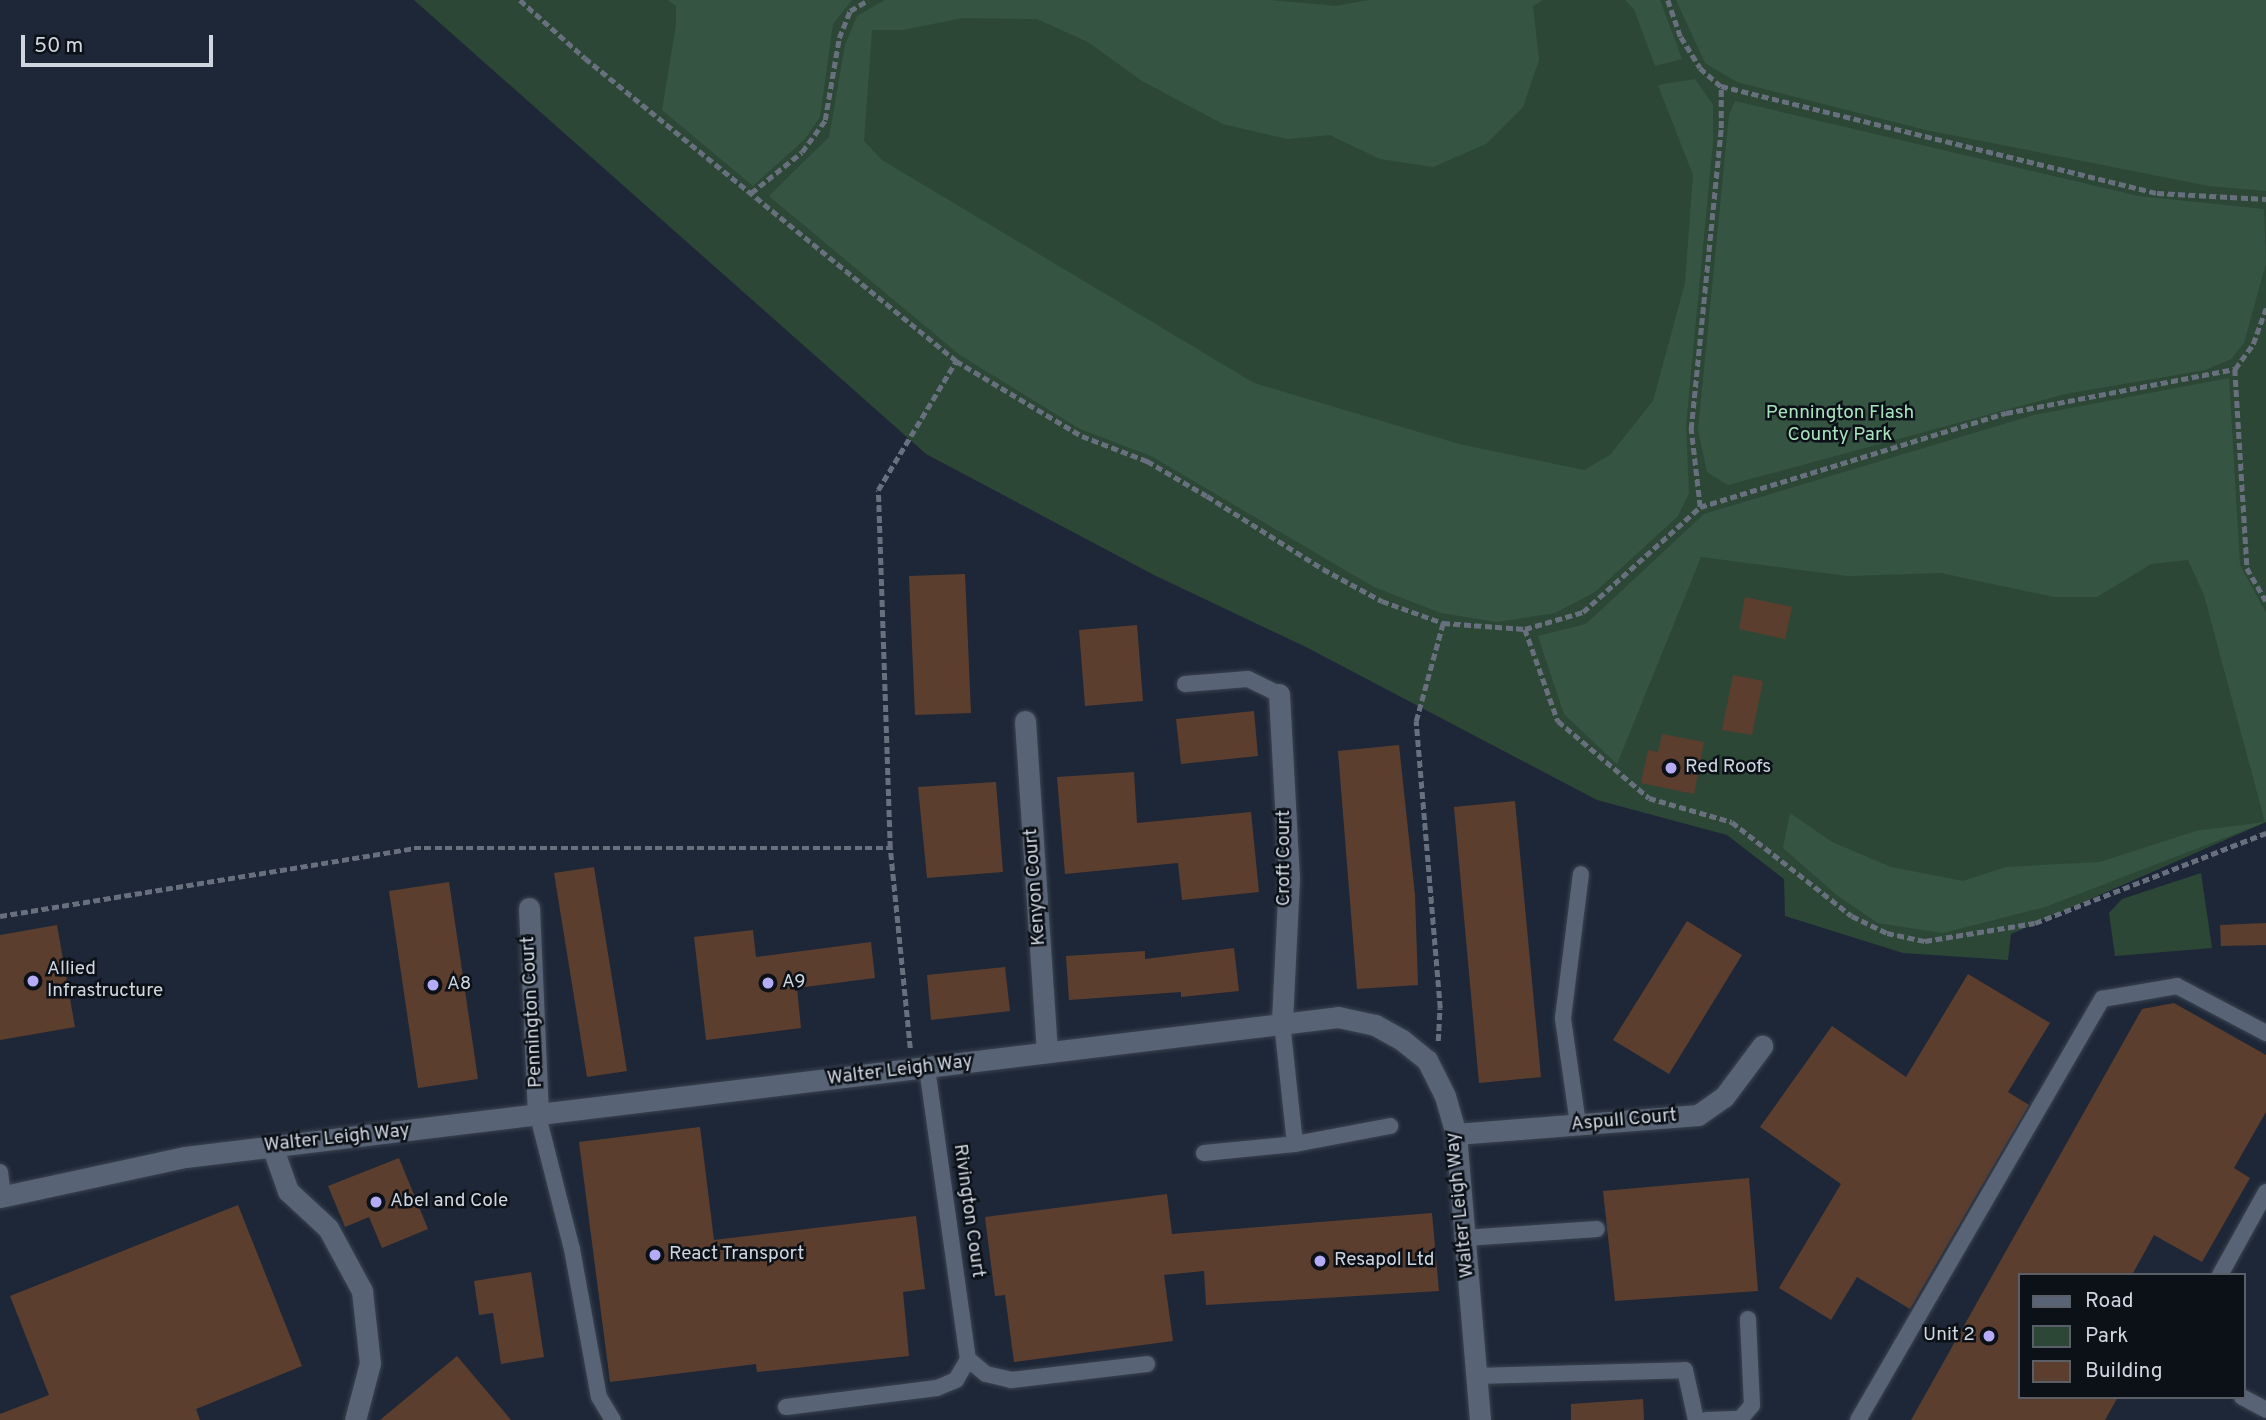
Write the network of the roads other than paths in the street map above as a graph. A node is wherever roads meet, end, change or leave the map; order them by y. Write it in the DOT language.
graph roads {
  1 [pos="1185,684"];
  2 [pos="1279,694"];
  3 [pos="1025,721"];
  4 [pos="1581,874"];
  5 [pos="528,908"];
  6 [pos="1282,1022"];
  7 [pos="2266,1033"];
  8 [pos="1762,1046"];
  9 [pos="1047,1052"];
  10 [pos="919,1069"];
  11 [pos="538,1116"];
  12 [pos="1578,1124"];
  13 [pos="1390,1126"];
  14 [pos="1456,1134"];
  15 [pos="1295,1144"];
  16 [pos="272,1146"];
  17 [pos="1204,1153"];
  18 [pos="0,1172"];
  19 [pos="2266,1192"];
  20 [pos="2,1197"];
  21 [pos="1597,1229"];
  22 [pos="1465,1238"];
  23 [pos="2221,1273"];
  24 [pos="1748,1319"];
  25 [pos="968,1359"];
  26 [pos="1147,1364"];
  27 [pos="1476,1376"];
  28 [pos="2245,1399"];
  29 [pos="786,1407"];
  30 [pos="2266,1410"];
  31 [pos="355,1420"];
  32 [pos="613,1420"];
  33 [pos="1480,1420"];
  34 [pos="1696,1420"];
  35 [pos="1706,1420"];
  36 [pos="1858,1420"];
  1 -- 2 [label="lane"];
  2 -- 6 [label="street, Croft Court"];
  3 -- 9 [label="street, Kenyon Court"];
  4 -- 12 [label="lane"];
  5 -- 11 [label="street, Pennington Court"];
  6 -- 9 [label="street, Walter Leigh Way"];
  6 -- 14 [label="street, Walter Leigh Way"];
  6 -- 15 [label="lane"];
  7 -- 36 [label="lane"];
  8 -- 12 [label="street, Aspull Court"];
  9 -- 10 [label="street, Walter Leigh Way"];
  10 -- 11 [label="street, Walter Leigh Way"];
  10 -- 25 [label="lane, Rivington Court"];
  11 -- 16 [label="street, Walter Leigh Way"];
  11 -- 32 [label="lane"];
  12 -- 14 [label="street, Aspull Court"];
  13 -- 15 [label="lane"];
  14 -- 22 [label="street, Walter Leigh Way"];
  15 -- 17 [label="lane"];
  16 -- 20 [label="street, Walter Leigh Way"];
  16 -- 31 [label="street"];
  18 -- 20 [label="lane"];
  19 -- 23 [label="lane"];
  21 -- 22 [label="lane"];
  22 -- 27 [label="street, Walter Leigh Way"];
  24 -- 35 [label="lane"];
  25 -- 26 [label="lane"];
  25 -- 29 [label="lane"];
  27 -- 33 [label="street, Walter Leigh Way"];
  27 -- 34 [label="lane"];
  28 -- 30 [label="lane"];
}
